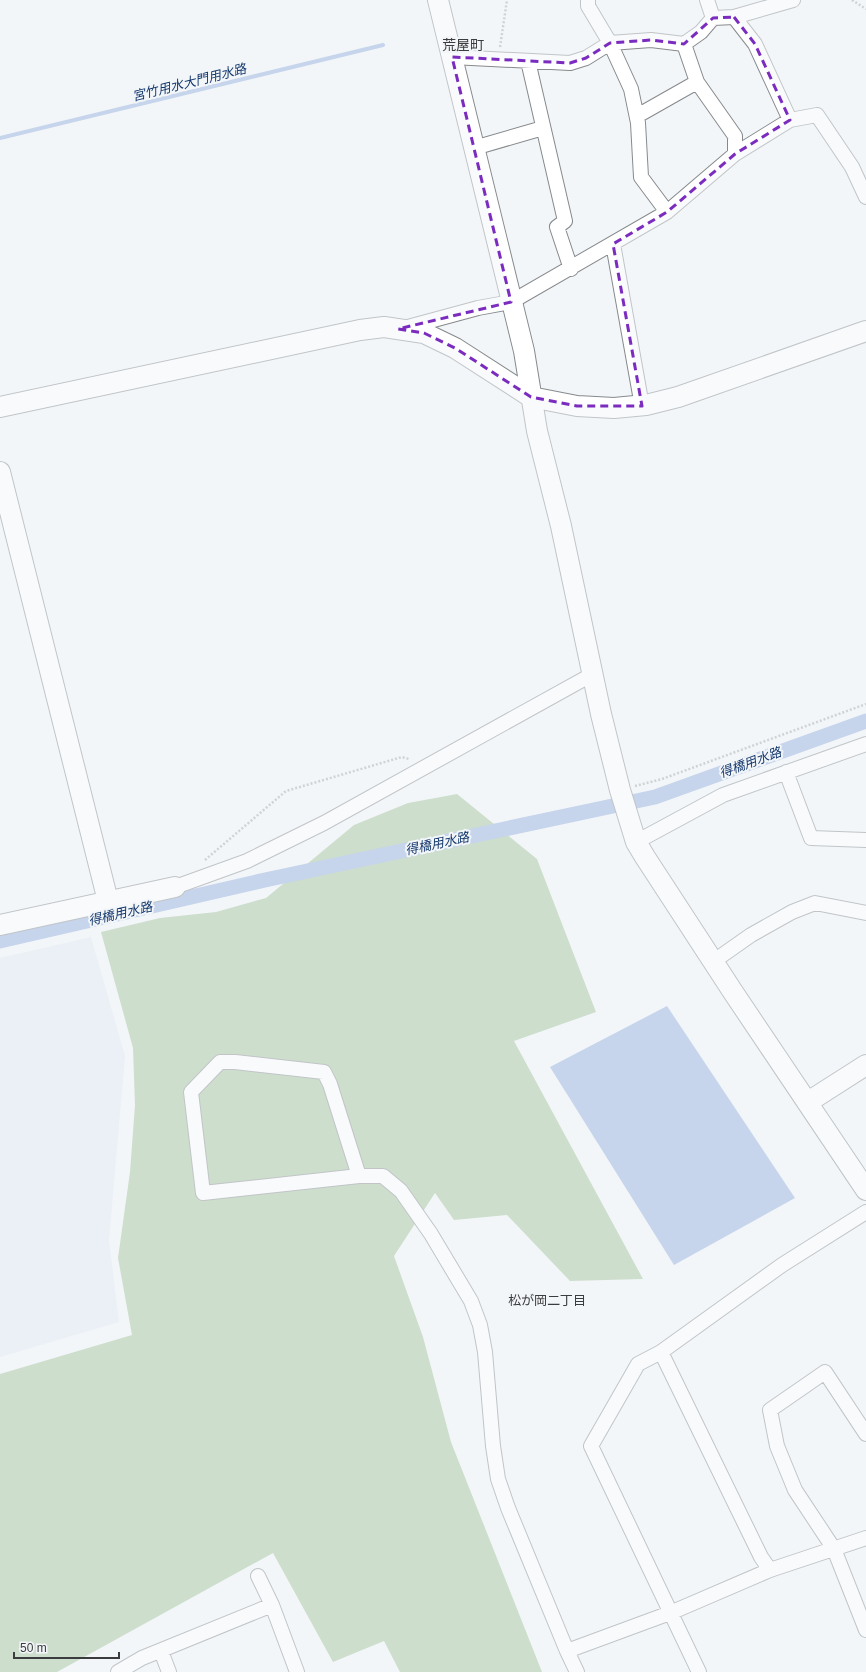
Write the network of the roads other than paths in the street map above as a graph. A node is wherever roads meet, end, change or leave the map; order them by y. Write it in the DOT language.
graph roads {
  1 [pos="438,0"];
  2 [pos="588,0"];
  3 [pos="707,0"];
  4 [pos="793,0"];
  5 [pos="734,17"];
  6 [pos="713,18"];
  7 [pos="610,43"];
  8 [pos="684,44"];
  9 [pos="452,57"];
  10 [pos="528,61"];
  11 [pos="697,82"];
  12 [pos="637,116"];
  13 [pos="790,120"];
  14 [pos="543,128"];
  15 [pos="474,148"];
  16 [pos="735,154"];
  17 [pos="866,197"];
  18 [pos="667,212"];
  19 [pos="613,244"];
  20 [pos="571,268"];
  21 [pos="511,302"];
  22 [pos="398,329"];
  23 [pos="866,331"];
  24 [pos="531,396"];
  25 [pos="642,406"];
  26 [pos="0,407"];
  27 [pos="0,472"];
  28 [pos="593,674"];
  29 [pos="866,744"];
  30 [pos="786,772"];
  31 [pos="866,840"];
  32 [pos="636,842"];
  33 [pos="174,887"];
  34 [pos="108,901"];
  35 [pos="866,913"];
  36 [pos="0,925"];
  37 [pos="714,961"];
  38 [pos="866,1065"];
  39 [pos="808,1102"];
  40 [pos="359,1176"];
  41 [pos="866,1190"];
  42 [pos="866,1212"];
  43 [pos="661,1352"];
  44 [pos="866,1434"];
  45 [pos="866,1538"];
  46 [pos="834,1549"];
  47 [pos="770,1570"];
  48 [pos="258,1576"];
  49 [pos="272,1605"];
  50 [pos="670,1613"];
  51 [pos="866,1630"];
  52 [pos="161,1650"];
  53 [pos="567,1651"];
  54 [pos="118,1672"];
  55 [pos="169,1672"];
  56 [pos="297,1672"];
  57 [pos="577,1672"];
  58 [pos="699,1672"];
  1 -- 9 [label="street"];
  2 -- 7 [label="street"];
  3 -- 6 [label="street"];
  4 -- 5 [label="street"];
  5 -- 6 [label="street"];
  5 -- 13 [label="street"];
  6 -- 8 [label="street"];
  7 -- 8 [label="street"];
  7 -- 10 [label="street"];
  7 -- 12 [label="street"];
  8 -- 11 [label="street"];
  9 -- 10 [label="street"];
  9 -- 15 [label="street"];
  10 -- 14 [label="street"];
  11 -- 12 [label="street"];
  11 -- 16 [label="street"];
  12 -- 18 [label="street"];
  13 -- 16 [label="street"];
  13 -- 17 [label="street"];
  14 -- 15 [label="street"];
  14 -- 20 [label="street"];
  15 -- 21 [label="street"];
  16 -- 18 [label="street"];
  18 -- 19 [label="street"];
  19 -- 20 [label="street"];
  19 -- 25 [label="street"];
  20 -- 21 [label="street"];
  21 -- 22 [label="street"];
  21 -- 24 [label="street"];
  22 -- 24 [label="street"];
  22 -- 26 [label="street"];
  23 -- 25 [label="street"];
  24 -- 25 [label="street"];
  24 -- 28 [label="street"];
  27 -- 34 [label="street"];
  28 -- 32 [label="street"];
  28 -- 33 [label="street"];
  29 -- 30 [label="street"];
  30 -- 31 [label="street"];
  30 -- 32 [label="street"];
  32 -- 37 [label="street"];
  33 -- 34 [label="street"];
  34 -- 36 [label="street"];
  35 -- 37 [label="street"];
  37 -- 39 [label="street"];
  38 -- 39 [label="street"];
  39 -- 41 [label="street"];
  40 -- 40 [label="street"];
  40 -- 53 [label="street"];
  42 -- 43 [label="street"];
  43 -- 47 [label="street"];
  43 -- 50 [label="street"];
  44 -- 46 [label="street"];
  45 -- 46 [label="street"];
  46 -- 47 [label="street"];
  46 -- 51 [label="street"];
  47 -- 50 [label="street"];
  48 -- 49 [label="street"];
  49 -- 52 [label="street"];
  49 -- 56 [label="street"];
  50 -- 53 [label="street"];
  50 -- 58 [label="street"];
  52 -- 54 [label="street"];
  52 -- 55 [label="street"];
  53 -- 57 [label="street"];
}
